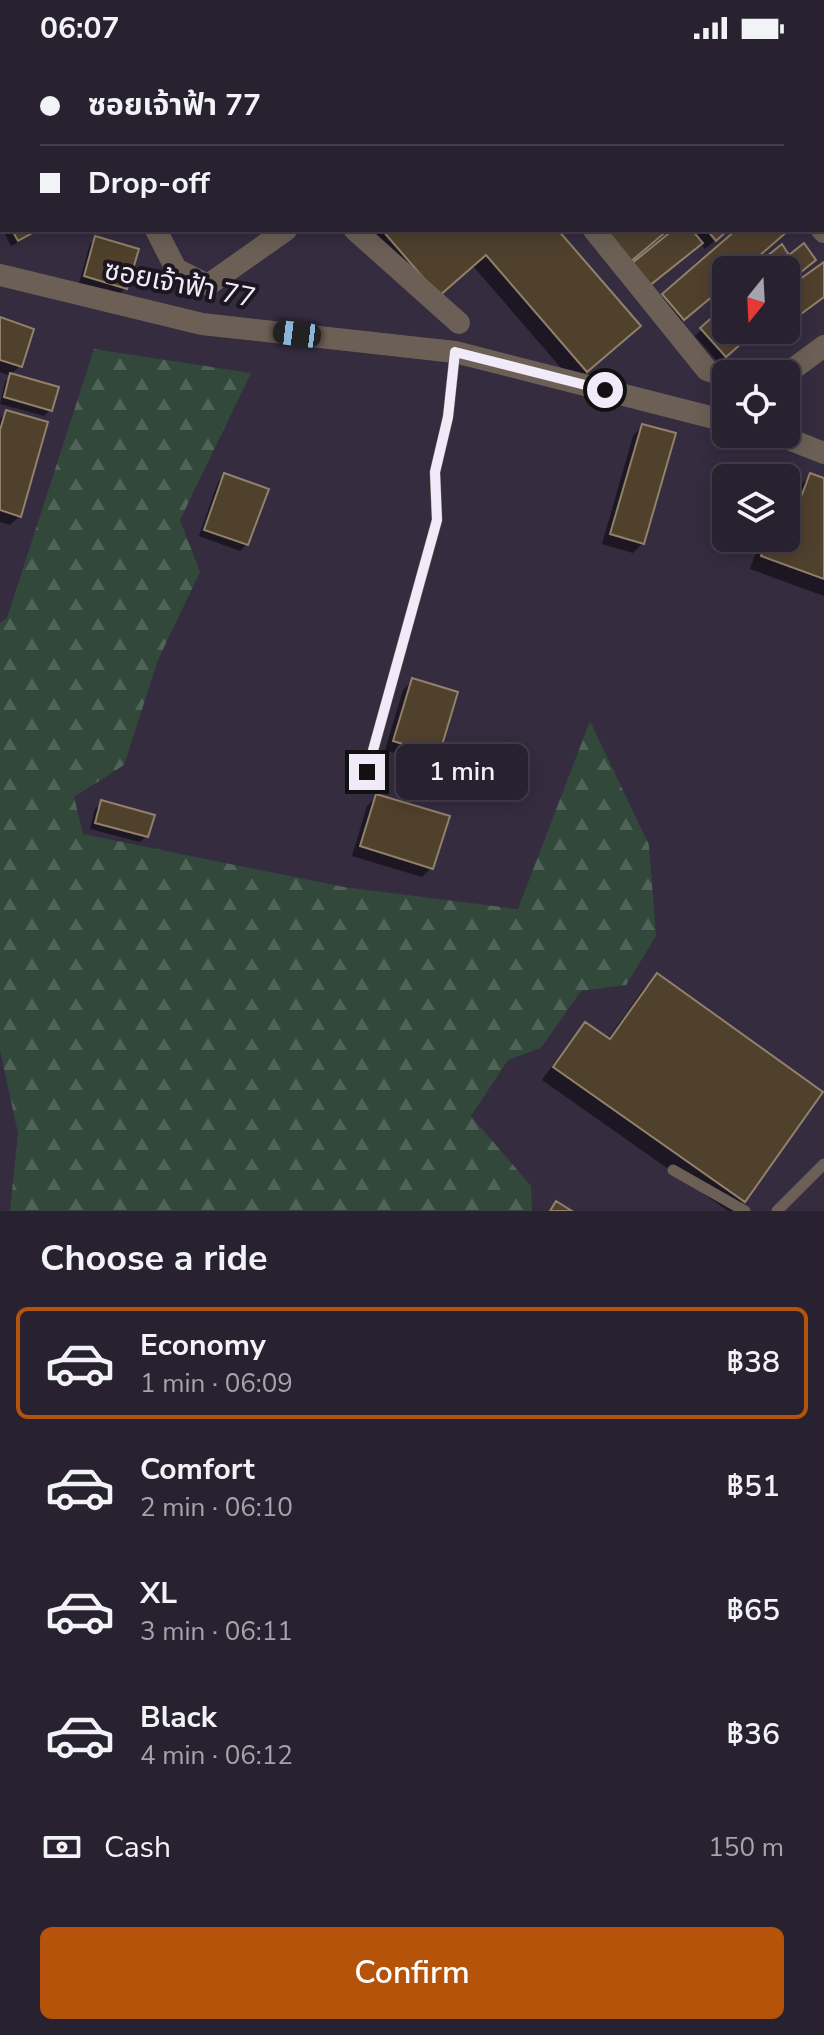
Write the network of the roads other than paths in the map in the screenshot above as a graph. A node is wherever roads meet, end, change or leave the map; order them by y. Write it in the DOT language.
graph roads {
  1 [pos="157,232"];
  2 [pos="283,232"];
  3 [pos="357,232"];
  4 [pos="596,232"];
  5 [pos="0,275"];
  6 [pos="459,323"];
  7 [pos="824,346"];
  8 [pos="455,352"];
  9 [pos="800,364"];
  10 [pos="712,372"];
  11 [pos="712,417"];
  12 [pos="800,444"];
  13 [pos="824,453"];
  14 [pos="367,772"];
  15 [pos="824,1164"];
  16 [pos="673,1170"];
  17 [pos="745,1211"];
  18 [pos="777,1211"];
  1 -- 2 [label="street"];
  3 -- 6 [label="street"];
  4 -- 10 [label="street"];
  5 -- 8 [label="street, ซอยเจ้าฟ้า 77"];
  7 -- 9 [label="street"];
  8 -- 11 [label="street, ซอยเจ้าฟ้า 77"];
  8 -- 14 [label="lane"];
  12 -- 13 [label="street"];
  15 -- 18 [label="lane"];
  16 -- 17 [label="lane"];
}
